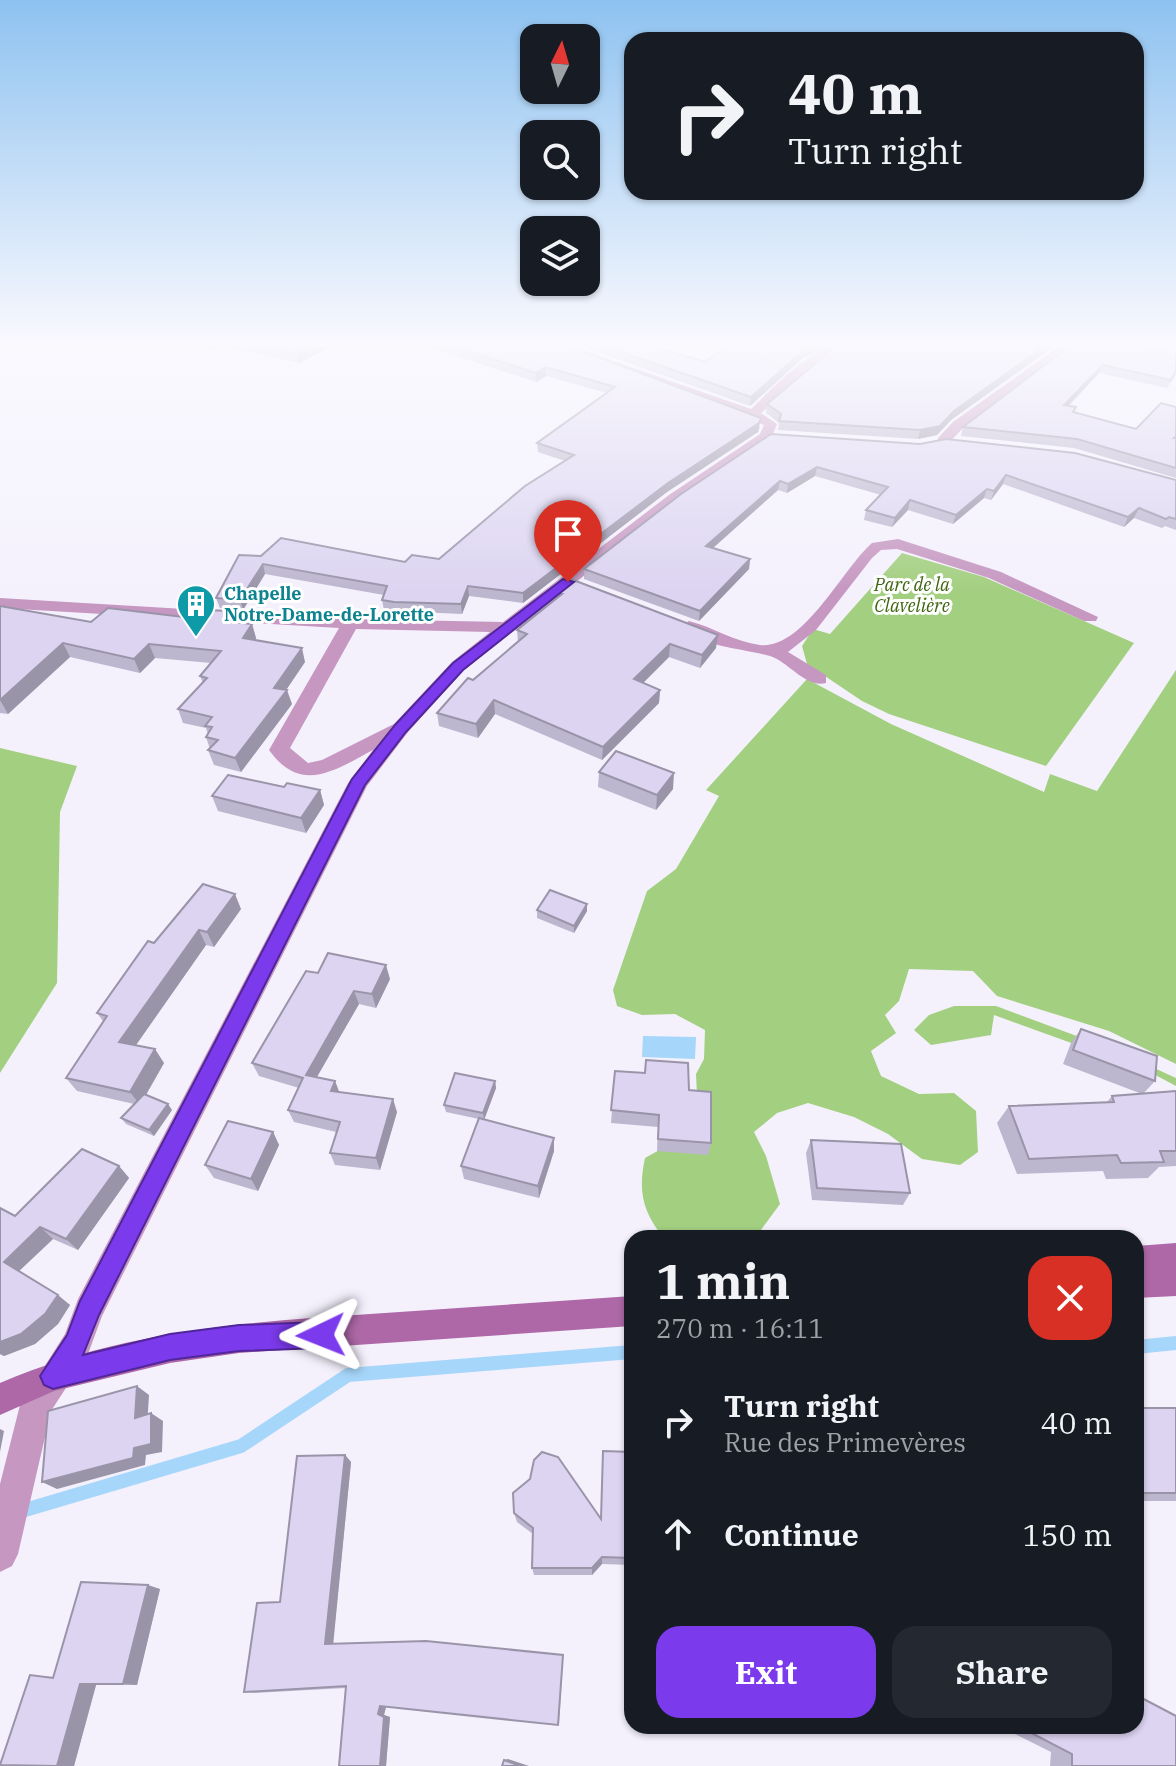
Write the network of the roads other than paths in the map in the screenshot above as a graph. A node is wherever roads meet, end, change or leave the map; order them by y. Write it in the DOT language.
graph roads {
  1 [pos="772,428"];
  2 [pos="955,428"];
  3 [pos="943,443"];
  4 [pos="0,603"];
  5 [pos="1090,617"];
  6 [pos="665,618"];
  7 [pos="350,624"];
  8 [pos="507,627"];
  9 [pos="774,651"];
  10 [pos="820,679"];
  11 [pos="401,728"];
  12 [pos="1176,1258"];
  13 [pos="1144,1260"];
  14 [pos="1176,1281"];
  15 [pos="1144,1283"];
  16 [pos="624,1312"];
  17 [pos="53,1376"];
  18 [pos="0,1399"];
  19 [pos="7,1524"];
  1 -- 8 [label="street"];
  2 -- 3 [label="street"];
  4 -- 7 [label="street"];
  5 -- 9 [label="street"];
  6 -- 9 [label="street"];
  7 -- 8 [label="street"];
  7 -- 11 [label="street"];
  8 -- 11 [label="street"];
  9 -- 10 [label="street"];
  11 -- 17 [label="street"];
  12 -- 13 [label="main road"];
  14 -- 15 [label="main road"];
  16 -- 17 [label="main road"];
  17 -- 18 [label="main road"];
  17 -- 19 [label="street"];
}
